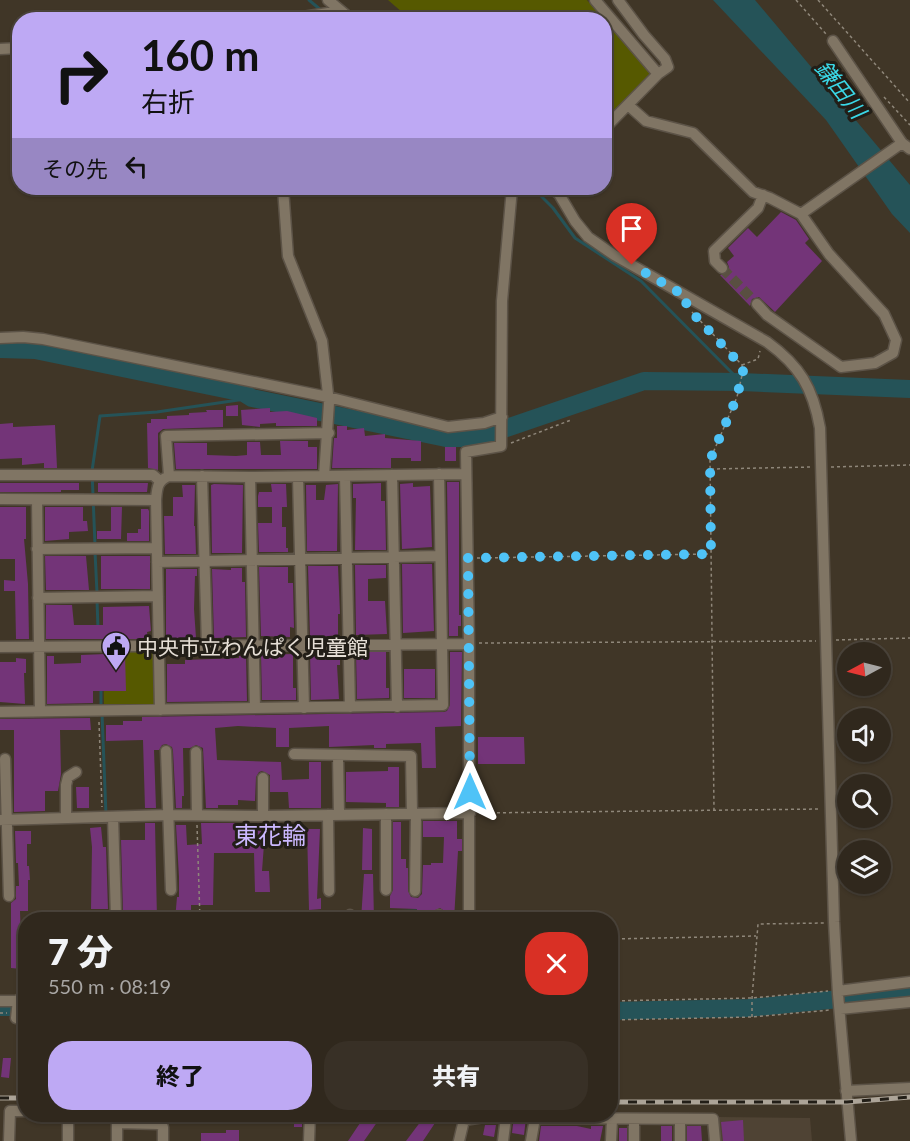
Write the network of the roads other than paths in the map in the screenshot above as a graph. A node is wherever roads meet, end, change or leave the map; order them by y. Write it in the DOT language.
graph roads {
  1 [pos="328,0"];
  2 [pos="595,0"];
  3 [pos="618,0"];
  4 [pos="341,11"];
  5 [pos="335,12"];
  6 [pos="605,12"];
  7 [pos="612,20"];
  8 [pos="833,41"];
  9 [pos="658,74"];
  10 [pos="628,105"];
  11 [pos="612,121"];
  12 [pos="905,145"];
  13 [pos="284,195"];
  14 [pos="511,195"];
  15 [pos="560,195"];
  16 [pos="763,195"];
  17 [pos="801,214"];
  18 [pos="722,268"];
  19 [pos="757,304"];
  20 [pos="0,338"];
  21 [pos="329,400"];
  22 [pos="502,420"];
  23 [pos="329,433"];
  24 [pos="439,474"];
  25 [pos="465,474"];
  26 [pos="0,475"];
  27 [pos="392,475"];
  28 [pos="202,476"];
  29 [pos="324,476"];
  30 [pos="345,476"];
  31 [pos="250,477"];
  32 [pos="298,477"];
  33 [pos="165,478"];
  34 [pos="0,499"];
  35 [pos="37,500"];
  36 [pos="156,500"];
  37 [pos="157,548"];
  38 [pos="37,549"];
  39 [pos="440,556"];
  40 [pos="394,557"];
  41 [pos="346,558"];
  42 [pos="300,559"];
  43 [pos="252,560"];
  44 [pos="205,561"];
  45 [pos="157,562"];
  46 [pos="158,596"];
  47 [pos="38,598"];
  48 [pos="396,643"];
  49 [pos="302,644"];
  50 [pos="348,644"];
  51 [pos="442,644"];
  52 [pos="469,644"];
  53 [pos="207,645"];
  54 [pos="254,645"];
  55 [pos="39,646"];
  56 [pos="159,646"];
  57 [pos="0,647"];
  58 [pos="397,706"];
  59 [pos="350,707"];
  60 [pos="255,708"];
  61 [pos="304,708"];
  62 [pos="160,710"];
  63 [pos="40,711"];
  64 [pos="0,712"];
  65 [pos="166,751"];
  66 [pos="196,752"];
  67 [pos="294,754"];
  68 [pos="338,755"];
  69 [pos="5,759"];
  70 [pos="76,772"];
  71 [pos="263,778"];
  72 [pos="470,813"];
  73 [pos="386,814"];
  74 [pos="414,814"];
  75 [pos="169,815"];
  76 [pos="197,815"];
  77 [pos="334,815"];
  78 [pos="262,816"];
  79 [pos="108,817"];
  80 [pos="66,818"];
  81 [pos="3,820"];
  82 [pos="171,890"];
  83 [pos="386,890"];
  84 [pos="328,891"];
  85 [pos="415,891"];
  86 [pos="9,896"];
  87 [pos="116,912"];
  88 [pos="469,912"];
  89 [pos="910,982"];
  90 [pos="839,1000"];
  91 [pos="0,1001"];
  92 [pos="910,1002"];
  93 [pos="18,1007"];
  94 [pos="910,1088"];
  95 [pos="846,1091"];
  96 [pos="18,1111"];
  97 [pos="618,1119"];
  98 [pos="634,1119"];
  99 [pos="680,1119"];
  100 [pos="68,1122"];
  101 [pos="116,1122"];
  102 [pos="142,1122"];
  103 [pos="310,1122"];
  104 [pos="464,1122"];
  105 [pos="505,1122"];
  106 [pos="534,1122"];
  107 [pos="612,1122"];
  108 [pos="9,1141"];
  109 [pos="68,1141"];
  110 [pos="117,1141"];
  111 [pos="163,1141"];
  112 [pos="309,1141"];
  113 [pos="459,1141"];
  114 [pos="502,1141"];
  115 [pos="531,1141"];
  116 [pos="611,1141"];
  117 [pos="634,1141"];
  118 [pos="680,1141"];
  119 [pos="715,1141"];
  120 [pos="851,1141"];
  1 -- 4 [label="street"];
  2 -- 6 [label="street"];
  3 -- 9 [label="street"];
  4 -- 5 [label="street"];
  7 -- 9 [label="street"];
  8 -- 12 [label="street"];
  9 -- 10 [label="street"];
  10 -- 11 [label="street"];
  10 -- 16 [label="street"];
  12 -- 17 [label="street"];
  13 -- 21 [label="street"];
  14 -- 22 [label="street"];
  15 -- 90 [label="street"];
  16 -- 17 [label="street"];
  16 -- 18 [label="street"];
  17 -- 19 [label="street"];
  20 -- 21 [label="street"];
  21 -- 22 [label="street"];
  21 -- 23 [label="street"];
  22 -- 25 [label="street"];
  23 -- 29 [label="street"];
  23 -- 33 [label="street"];
  24 -- 25 [label="street"];
  24 -- 27 [label="street"];
  24 -- 39 [label="street"];
  25 -- 52 [label="street"];
  26 -- 33 [label="street"];
  27 -- 30 [label="street"];
  27 -- 40 [label="street"];
  28 -- 31 [label="street"];
  28 -- 33 [label="street"];
  28 -- 44 [label="street"];
  29 -- 30 [label="street"];
  29 -- 32 [label="street"];
  30 -- 41 [label="street"];
  31 -- 32 [label="street"];
  31 -- 43 [label="street"];
  32 -- 42 [label="street"];
  33 -- 36 [label="street"];
  34 -- 35 [label="street"];
  35 -- 36 [label="street"];
  35 -- 38 [label="street"];
  36 -- 37 [label="street"];
  37 -- 38 [label="street"];
  37 -- 45 [label="street"];
  38 -- 47 [label="street"];
  39 -- 40 [label="street"];
  39 -- 51 [label="street"];
  40 -- 41 [label="street"];
  40 -- 48 [label="street"];
  41 -- 42 [label="street"];
  41 -- 50 [label="street"];
  42 -- 43 [label="street"];
  42 -- 49 [label="street"];
  43 -- 44 [label="street"];
  43 -- 54 [label="street"];
  44 -- 45 [label="street"];
  44 -- 53 [label="street"];
  45 -- 46 [label="street"];
  46 -- 47 [label="street"];
  46 -- 56 [label="street"];
  47 -- 55 [label="street"];
  48 -- 50 [label="street"];
  48 -- 51 [label="street"];
  48 -- 58 [label="street"];
  49 -- 50 [label="street"];
  49 -- 54 [label="street"];
  49 -- 61 [label="street"];
  50 -- 59 [label="street"];
  51 -- 52 [label="street"];
  51 -- 58 [label="street"];
  52 -- 72 [label="street"];
  53 -- 54 [label="street"];
  53 -- 56 [label="street"];
  54 -- 60 [label="street"];
  55 -- 56 [label="street"];
  55 -- 57 [label="street"];
  55 -- 63 [label="street"];
  56 -- 62 [label="street"];
  58 -- 59 [label="street"];
  59 -- 61 [label="street"];
  60 -- 61 [label="street"];
  60 -- 62 [label="street"];
  62 -- 63 [label="street"];
  63 -- 64 [label="street"];
  65 -- 75 [label="street"];
  66 -- 76 [label="street"];
  67 -- 68 [label="street"];
  68 -- 74 [label="street"];
  68 -- 77 [label="street"];
  69 -- 81 [label="street"];
  70 -- 80 [label="street"];
  71 -- 78 [label="street"];
  72 -- 74 [label="street"];
  72 -- 88 [label="street"];
  73 -- 74 [label="street"];
  73 -- 77 [label="street"];
  73 -- 83 [label="street"];
  74 -- 85 [label="street"];
  75 -- 76 [label="street"];
  75 -- 79 [label="street"];
  75 -- 82 [label="street"];
  76 -- 78 [label="street"];
  77 -- 78 [label="street"];
  77 -- 84 [label="street"];
  79 -- 80 [label="street"];
  79 -- 87 [label="street"];
  80 -- 81 [label="street"];
  81 -- 86 [label="street"];
  89 -- 90 [label="street"];
  90 -- 92 [label="street"];
  90 -- 95 [label="street"];
  91 -- 93 [label="street"];
  94 -- 95 [label="street"];
  95 -- 120 [label="street"];
  96 -- 108 [label="street"];
  97 -- 98 [label="street"];
  98 -- 99 [label="street"];
  98 -- 117 [label="street"];
  99 -- 118 [label="street"];
  99 -- 119 [label="street"];
  100 -- 109 [label="street"];
  101 -- 110 [label="street"];
  102 -- 111 [label="street"];
  103 -- 112 [label="street"];
  104 -- 113 [label="street"];
  105 -- 114 [label="street"];
  106 -- 115 [label="street"];
  107 -- 116 [label="street"];
}
